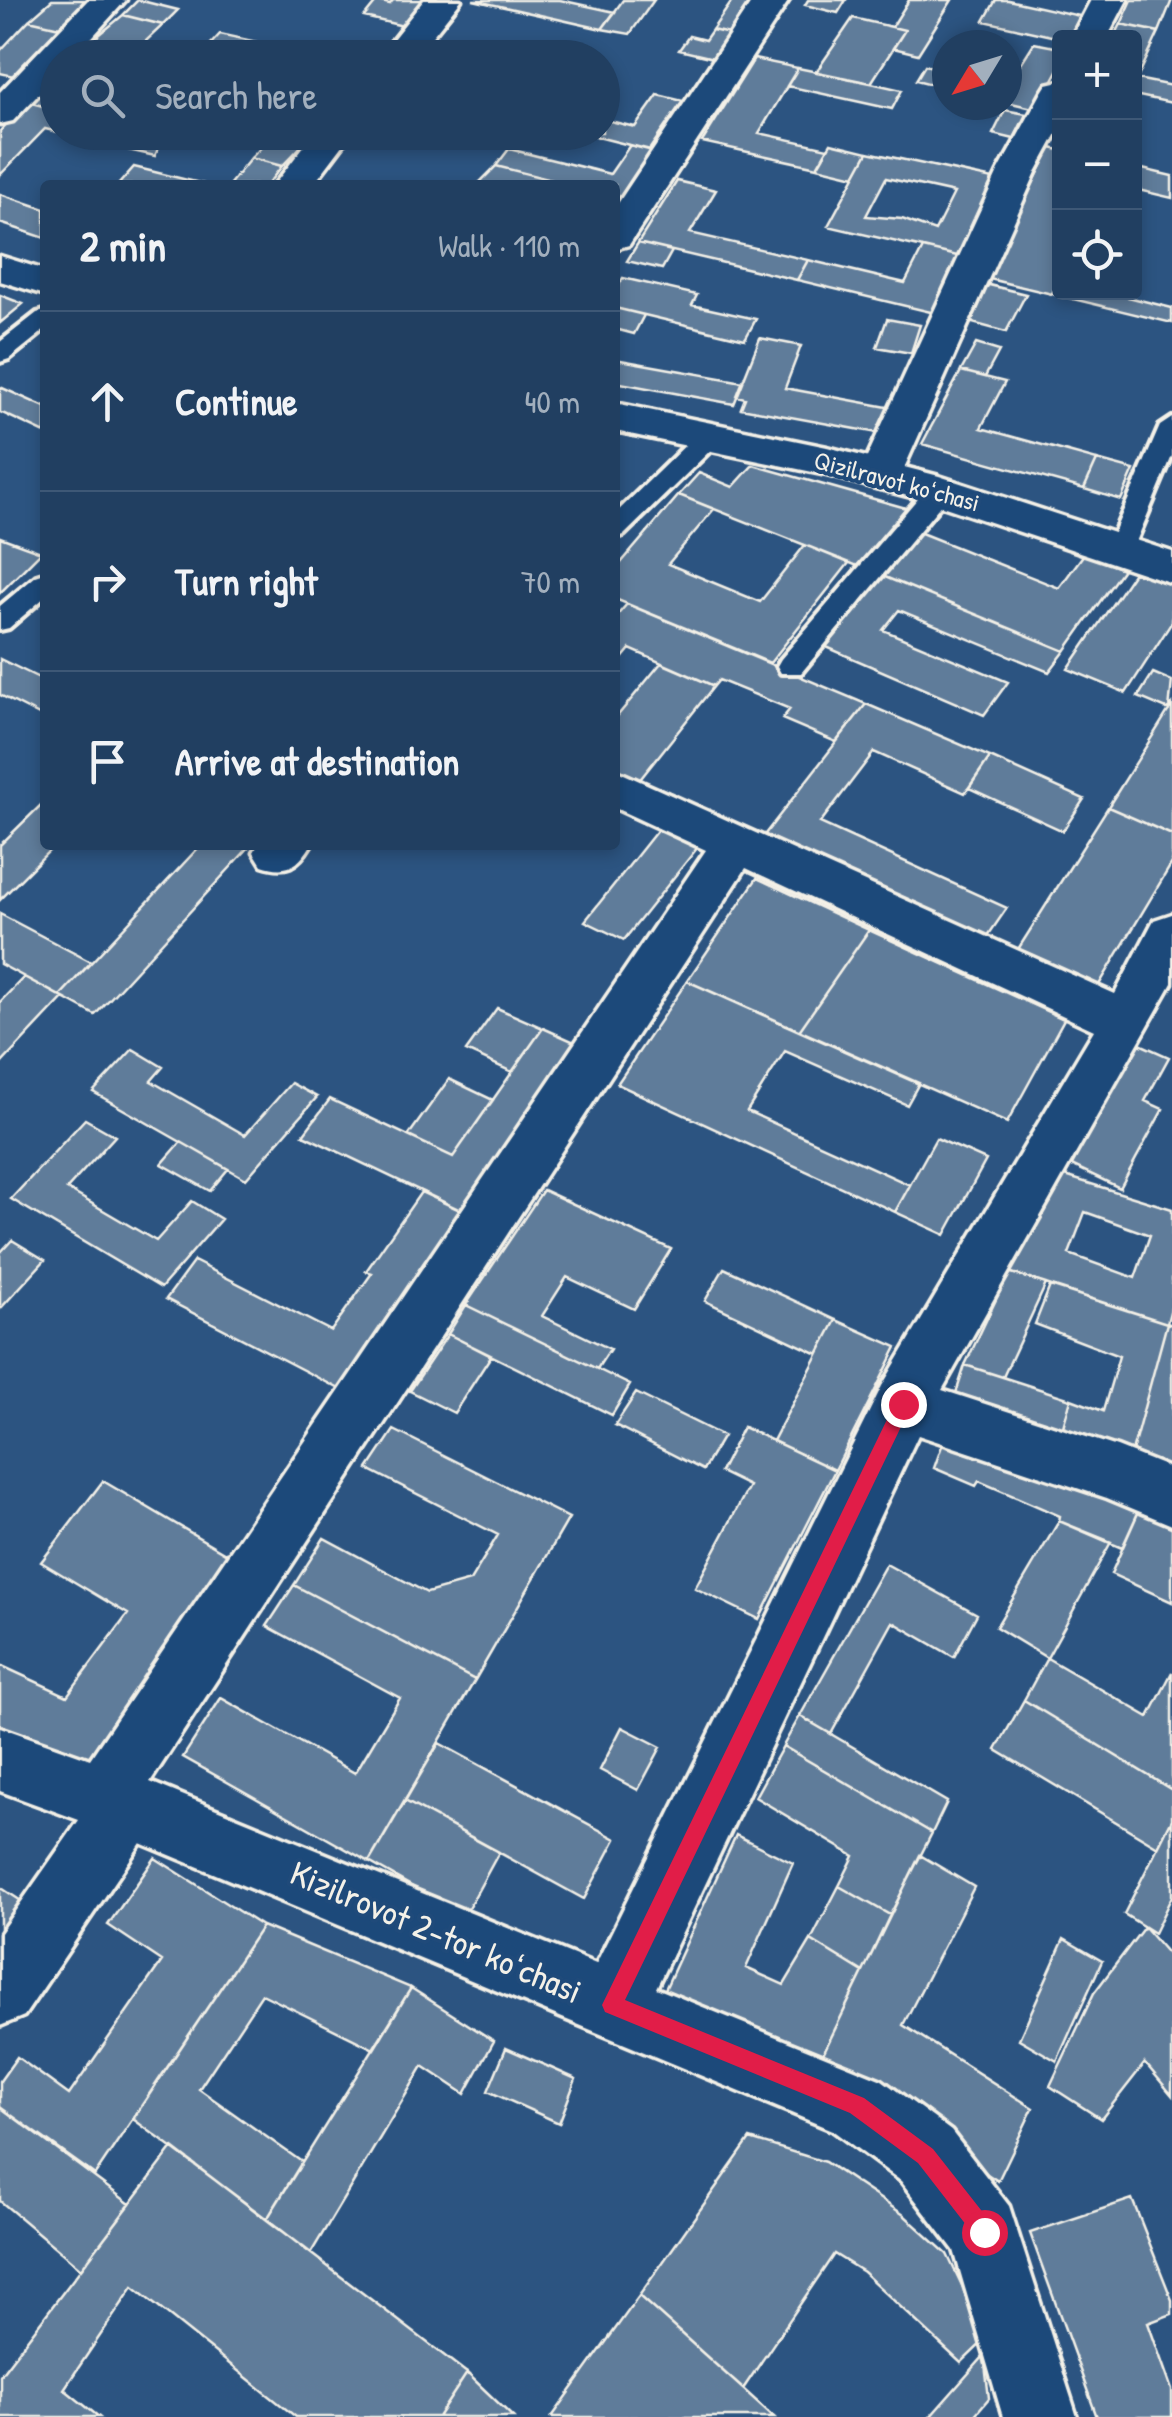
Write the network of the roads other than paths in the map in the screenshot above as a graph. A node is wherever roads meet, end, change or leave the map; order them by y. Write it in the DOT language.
graph roads {
  1 [pos="108,0"];
  2 [pos="443,0"];
  3 [pos="771,0"];
  4 [pos="1108,0"];
  5 [pos="1093,30"];
  6 [pos="70,40"];
  7 [pos="411,40"];
  8 [pos="40,72"];
  9 [pos="1052,107"];
  10 [pos="0,114"];
  11 [pos="320,150"];
  12 [pos="296,180"];
  13 [pos="620,229"];
  14 [pos="0,268"];
  15 [pos="40,281"];
  16 [pos="40,322"];
  17 [pos="0,354"];
  18 [pos="620,418"];
  19 [pos="1172,426"];
  20 [pos="710,436"];
  21 [pos="880,474"];
  22 [pos="939,490"];
  23 [pos="620,525"];
  24 [pos="1120,549"];
  25 [pos="1172,568"];
  26 [pos="40,586"];
  27 [pos="10,613"];
  28 [pos="40,616"];
  29 [pos="791,666"];
  30 [pos="620,790"];
  31 [pos="737,843"];
  32 [pos="1172,934"];
  33 [pos="1126,1022"];
  34 [pos="903,1404"];
  35 [pos="1172,1498"];
  36 [pos="0,1759"];
  37 [pos="115,1801"];
  38 [pos="0,1992"];
  39 [pos="612,2005"];
  40 [pos="1040,2417"];
  1 -- 6 [label="street"];
  2 -- 7 [label="street"];
  3 -- 13 [label="street"];
  4 -- 5 [label="street"];
  8 -- 10 [label="street"];
  9 -- 21 [label="street"];
  11 -- 12 [label="street"];
  14 -- 15 [label="street"];
  16 -- 17 [label="lane"];
  18 -- 20 [label="street, Qizilravot koʻchasi"];
  19 -- 24 [label="lane"];
  20 -- 21 [label="street, Qizilravot koʻchasi"];
  20 -- 23 [label="lane"];
  21 -- 22 [label="street, Qizilravot koʻchasi"];
  22 -- 24 [label="street, Qizilravot koʻchasi"];
  22 -- 29 [label="lane"];
  24 -- 25 [label="street, Qizilravot koʻchasi"];
  26 -- 27 [label="lane"];
  27 -- 28 [label="lane"];
  30 -- 31 [label="street"];
  31 -- 33 [label="street"];
  31 -- 37 [label="street"];
  32 -- 33 [label="street"];
  33 -- 34 [label="street"];
  34 -- 35 [label="street"];
  34 -- 39 [label="street"];
  36 -- 37 [label="street, Kizilrovot 2-tor koʻchasi"];
  37 -- 38 [label="street"];
  37 -- 39 [label="street, Kizilrovot 2-tor koʻchasi"];
  39 -- 40 [label="street, Kizilrovot 2-tor koʻchasi"];
}
